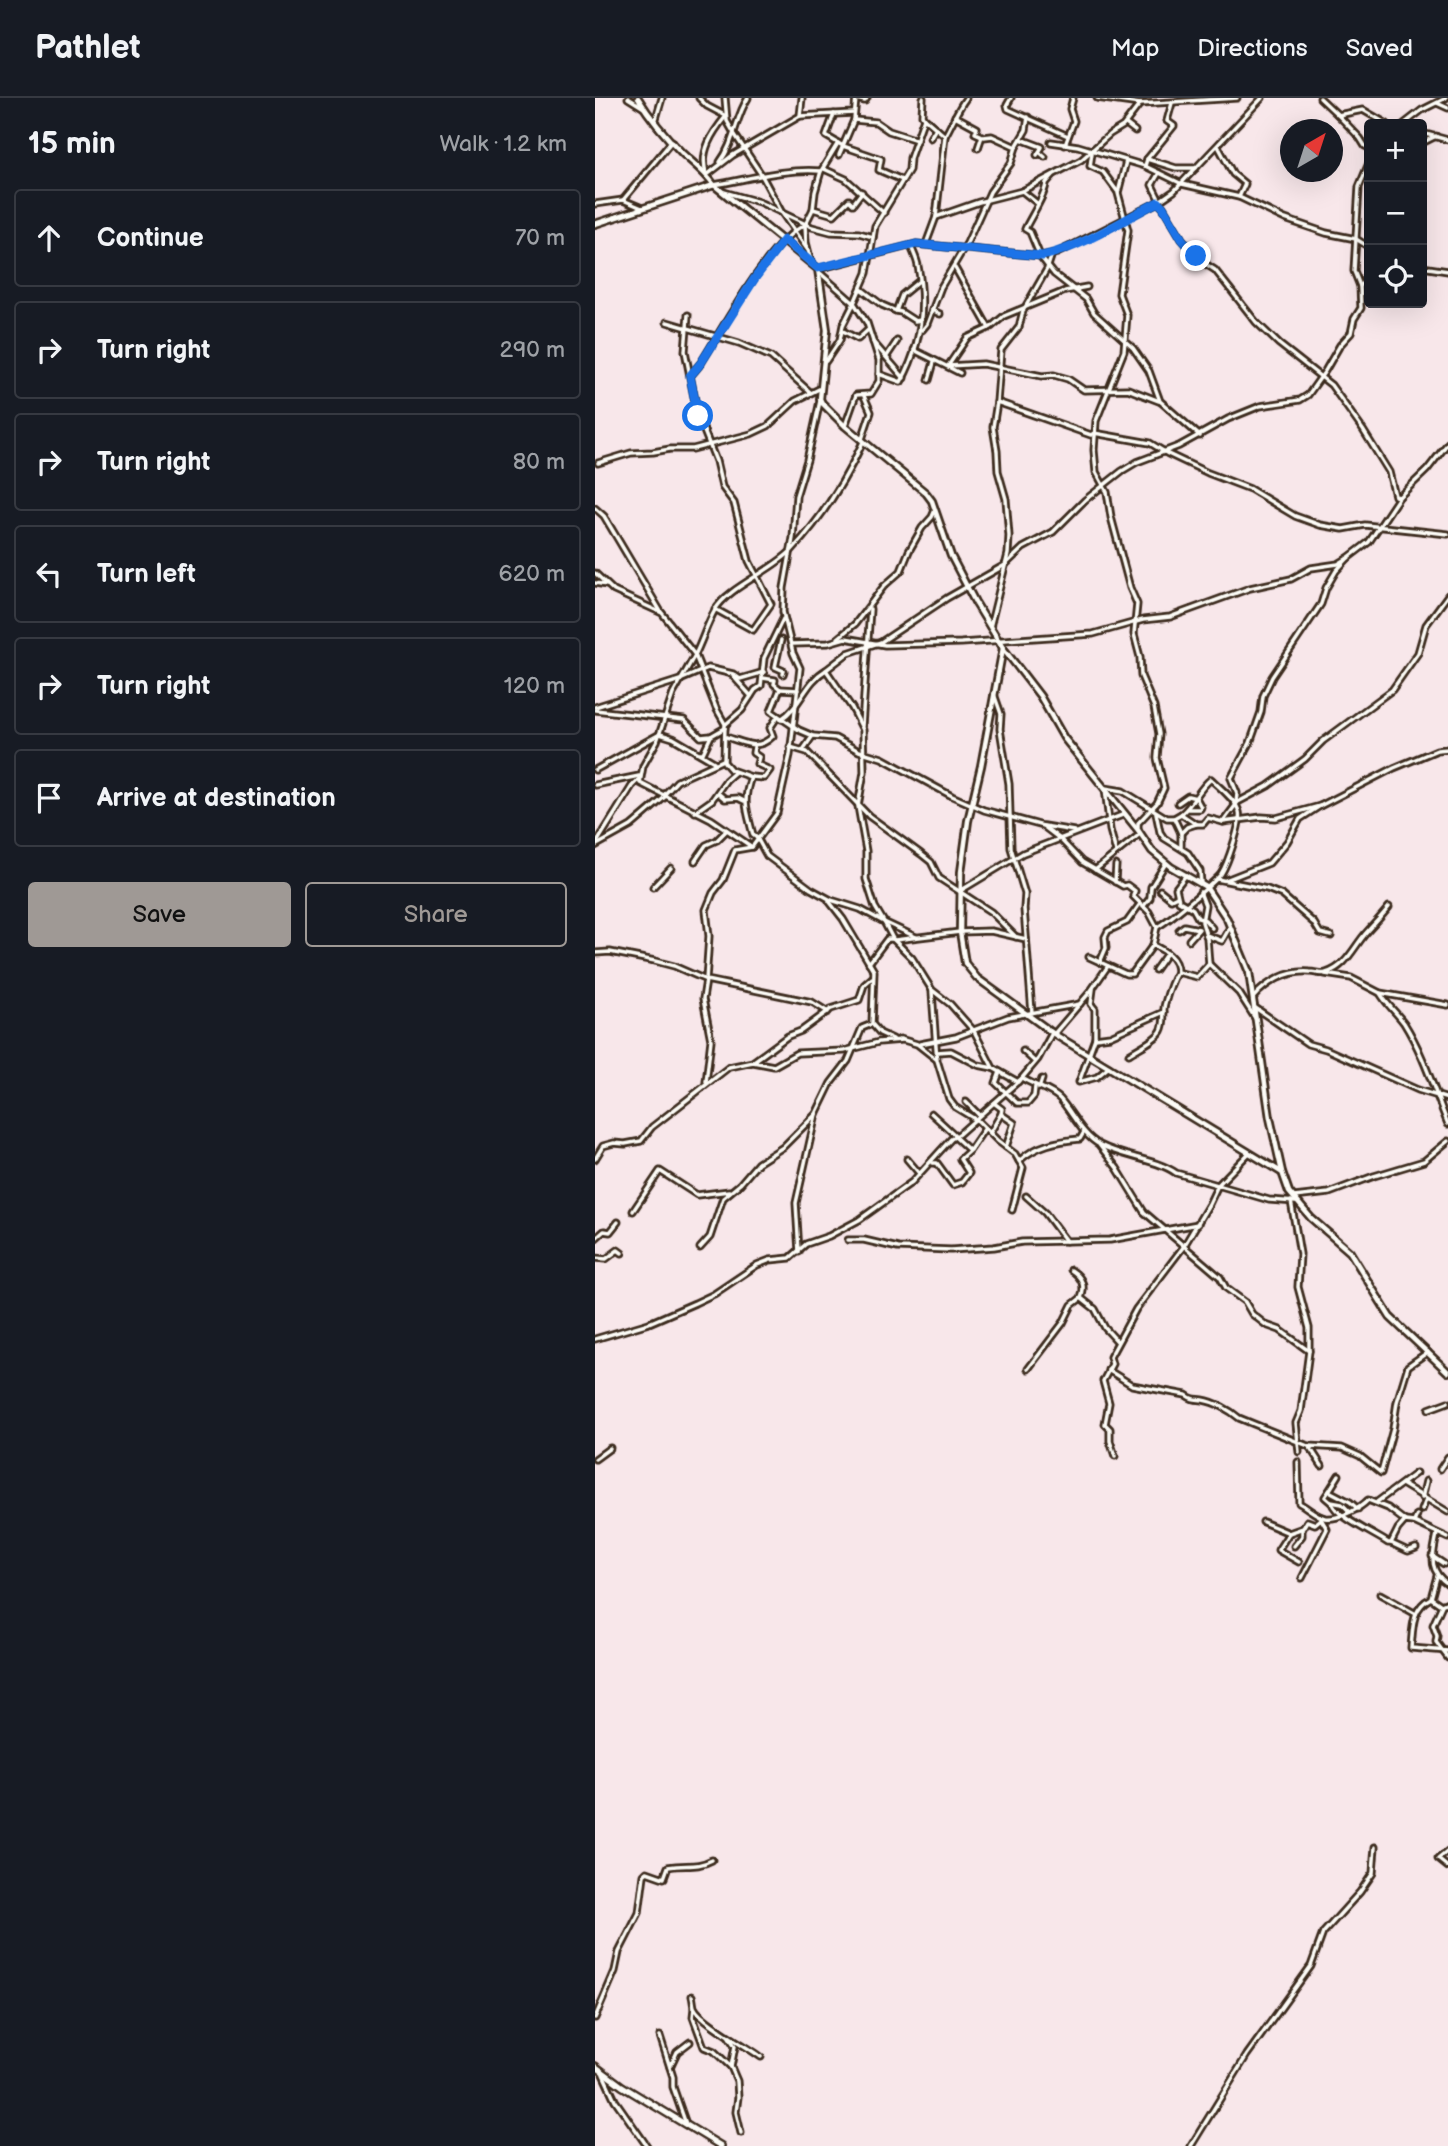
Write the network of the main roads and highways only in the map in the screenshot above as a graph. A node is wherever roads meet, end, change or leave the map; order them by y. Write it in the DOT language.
graph roads {
  1 [pos="595,2066"];
  2 [pos="721,2146"];
  1 -- 2 [label="main road"];
}
